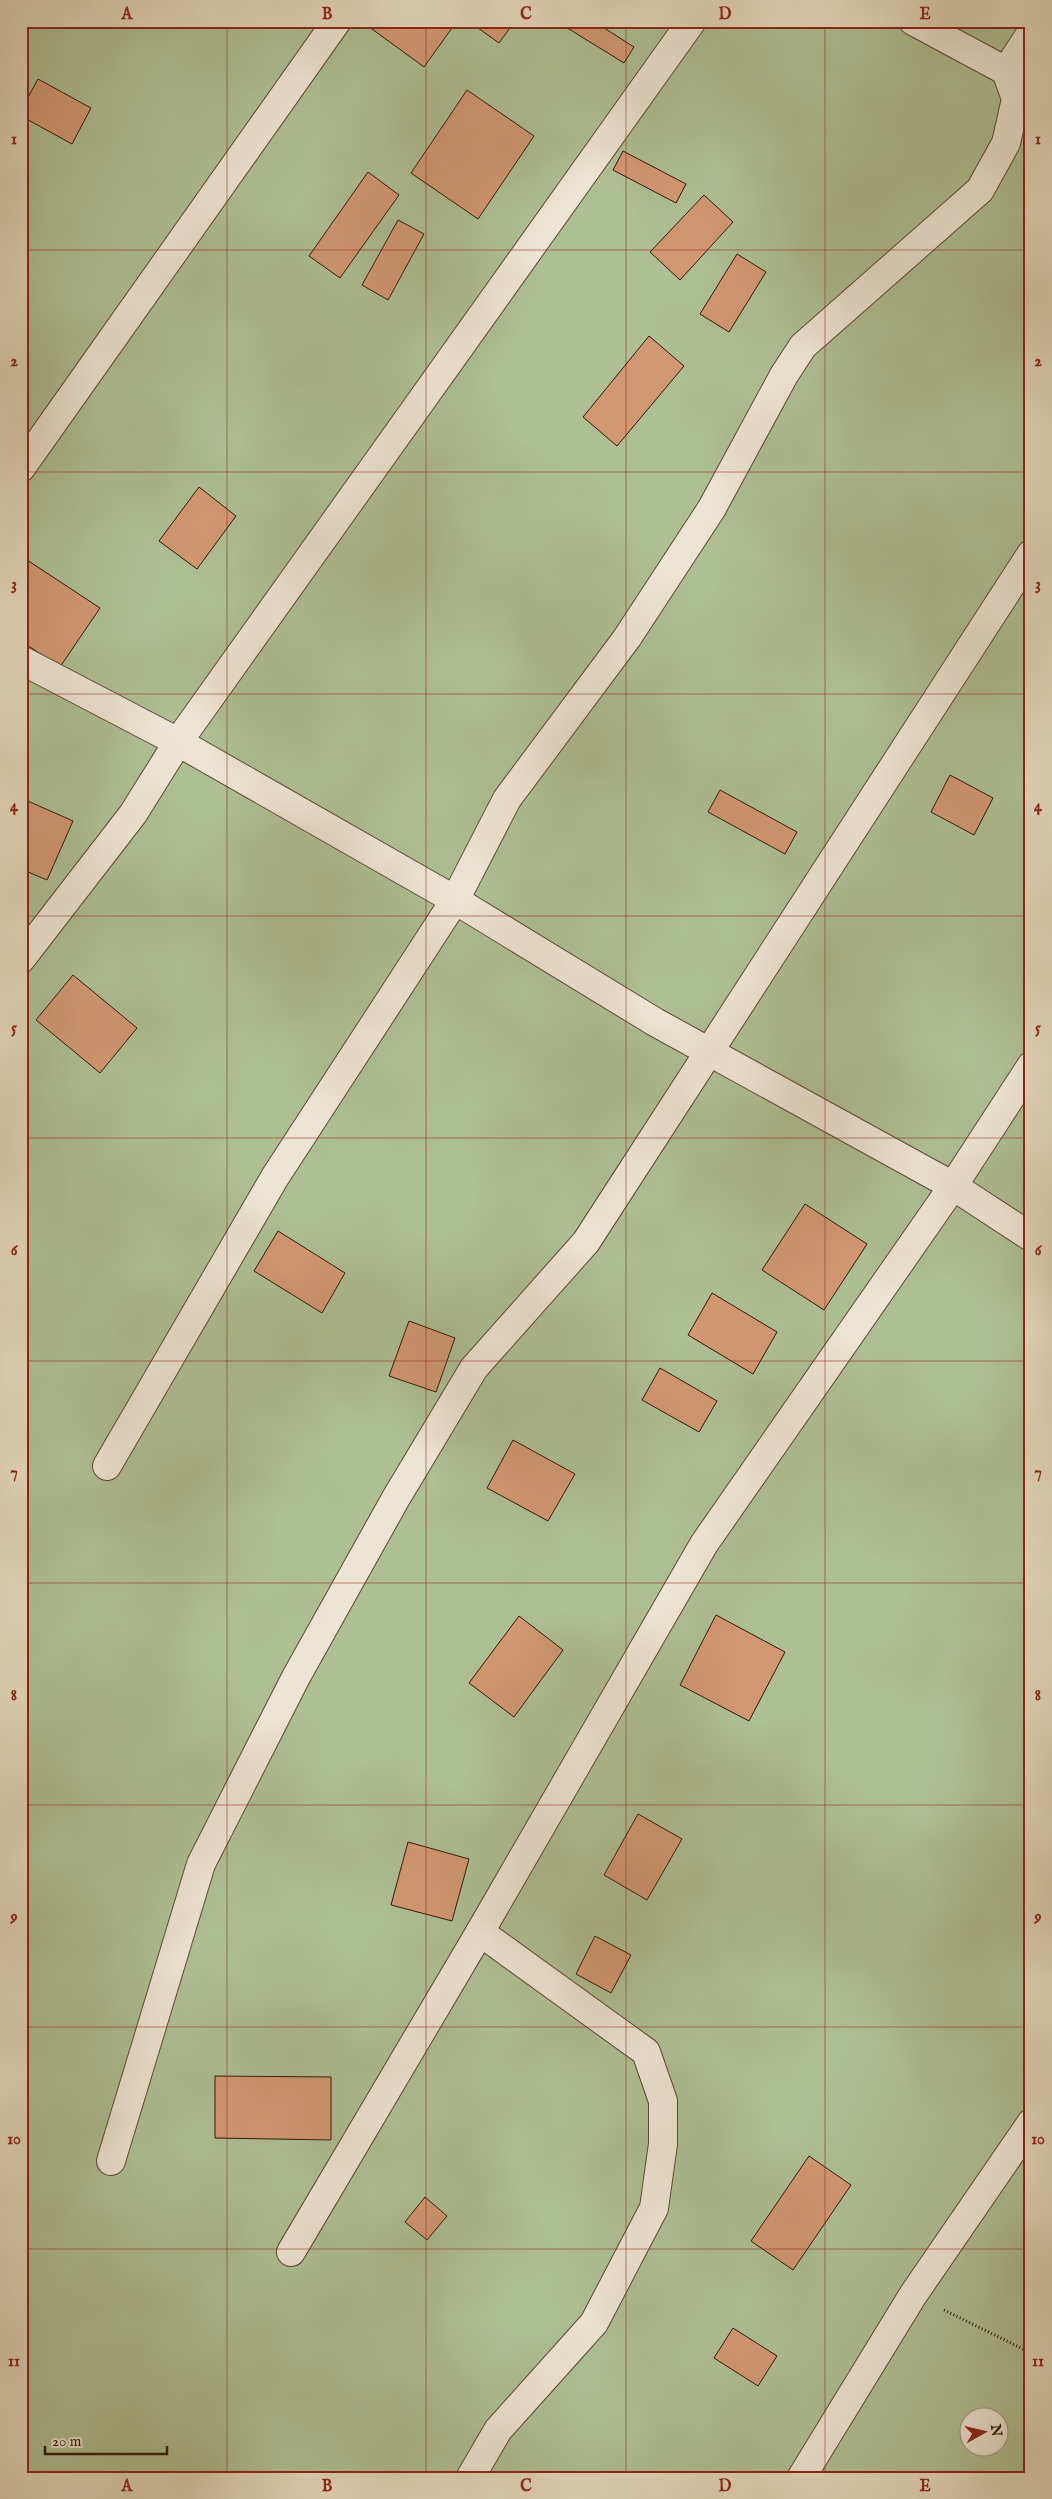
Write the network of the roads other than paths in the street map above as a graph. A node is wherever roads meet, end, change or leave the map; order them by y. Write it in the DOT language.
graph roads {
  1 [pos="337,21"];
  2 [pos="692,21"];
  3 [pos="913,21"];
  4 [pos="1031,33"];
  5 [pos="1006,71"];
  6 [pos="1031,105"];
  7 [pos="21,468"];
  8 [pos="1031,554"];
  9 [pos="21,660"];
  10 [pos="178,742"];
  11 [pos="455,900"];
  12 [pos="21,959"];
  13 [pos="711,1052"];
  14 [pos="1031,1066"];
  15 [pos="953,1186"];
  16 [pos="1031,1237"];
  17 [pos="107,1466"];
  18 [pos="480,1932"];
  19 [pos="1031,2123"];
  20 [pos="111,2161"];
  21 [pos="291,2252"];
  22 [pos="470,2478"];
  23 [pos="801,2478"];
  1 -- 7 [label="street"];
  2 -- 10 [label="street"];
  3 -- 5 [label="street"];
  4 -- 5 [label="street"];
  5 -- 6 [label="street"];
  5 -- 11 [label="street"];
  8 -- 13 [label="street"];
  9 -- 10 [label="street"];
  10 -- 11 [label="street"];
  10 -- 12 [label="street"];
  11 -- 13 [label="street"];
  11 -- 17 [label="street"];
  13 -- 15 [label="street"];
  13 -- 20 [label="street"];
  14 -- 15 [label="street"];
  15 -- 16 [label="street"];
  15 -- 18 [label="street"];
  18 -- 21 [label="street"];
  18 -- 22 [label="street"];
  19 -- 23 [label="street"];
}
